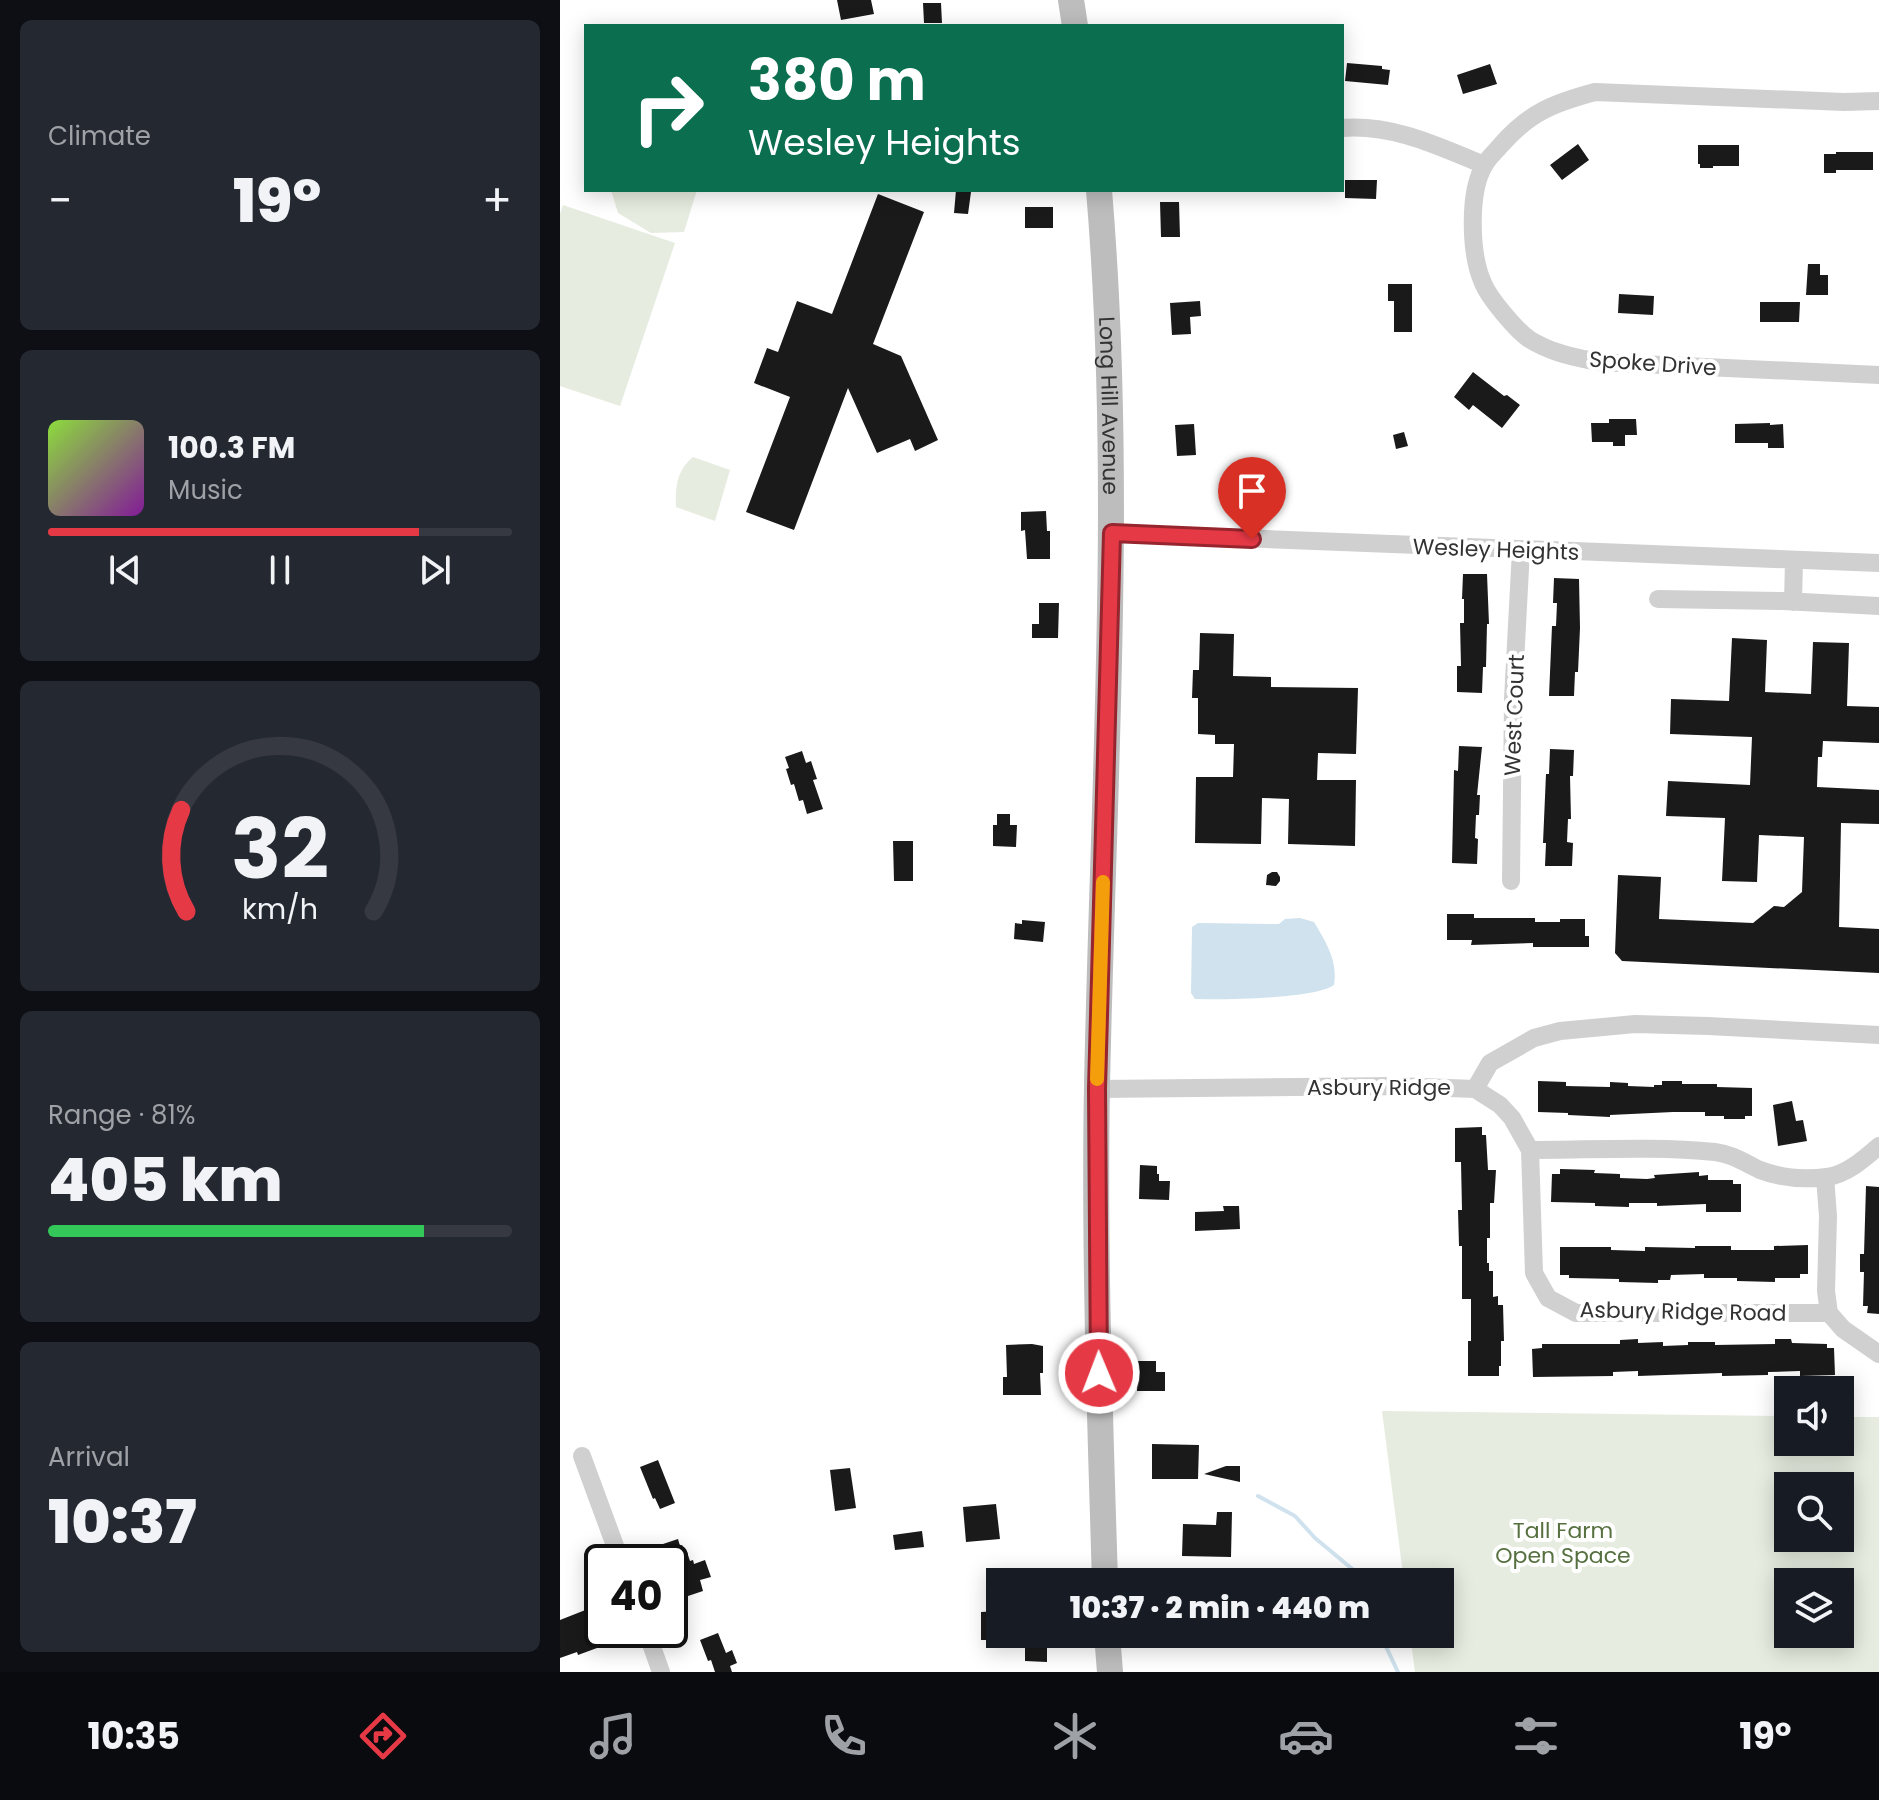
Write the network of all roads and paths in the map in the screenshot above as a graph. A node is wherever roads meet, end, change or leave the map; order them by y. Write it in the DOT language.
graph roads {
  1 [pos="1071,0"];
  2 [pos="1075,24"];
  3 [pos="1879,101"];
  4 [pos="1344,128"];
  5 [pos="1484,165"];
  6 [pos="1099,192"];
  7 [pos="1879,375"];
  8 [pos="1112,533"];
  9 [pos="1521,550"];
  10 [pos="1794,560"];
  11 [pos="1879,563"];
  12 [pos="1658,599"];
  13 [pos="1793,602"];
  14 [pos="1879,606"];
  15 [pos="1511,881"];
  16 [pos="1879,1035"];
  17 [pos="1097,1089"];
  18 [pos="1475,1089"];
  19 [pos="1879,1146"];
  20 [pos="1530,1150"];
  21 [pos="1825,1177"];
  22 [pos="1829,1313"];
  23 [pos="1879,1354"];
  24 [pos="582,1456"];
  25 [pos="614,1544"];
  26 [pos="1105,1568"];
  27 [pos="652,1648"];
  28 [pos="1108,1648"];
  29 [pos="661,1672"];
  30 [pos="1110,1672"];
  1 -- 2 [label="street"];
  3 -- 5 [label="street, Spoke Drive"];
  4 -- 5 [label="street"];
  5 -- 7 [label="street, Spoke Drive"];
  6 -- 8 [label="street, Long Hill Avenue"];
  8 -- 9 [label="street, Wesley Heights"];
  8 -- 17 [label="street, Long Hill Avenue"];
  9 -- 10 [label="street, Wesley Heights"];
  9 -- 15 [label="street, West Court"];
  10 -- 11 [label="street, Wesley Heights"];
  10 -- 13 [label="street"];
  12 -- 13 [label="street"];
  13 -- 14 [label="street"];
  16 -- 18 [label="street, Asbury Ridge"];
  17 -- 18 [label="street, Asbury Ridge"];
  17 -- 26 [label="street, Long Hill Avenue"];
  18 -- 20 [label="street, Asbury Ridge Road"];
  19 -- 21 [label="street"];
  20 -- 21 [label="street"];
  20 -- 22 [label="street, Asbury Ridge Road"];
  21 -- 22 [label="street"];
  22 -- 23 [label="street"];
  24 -- 25 [label="street"];
  27 -- 29 [label="street"];
  28 -- 30 [label="street"];
}
